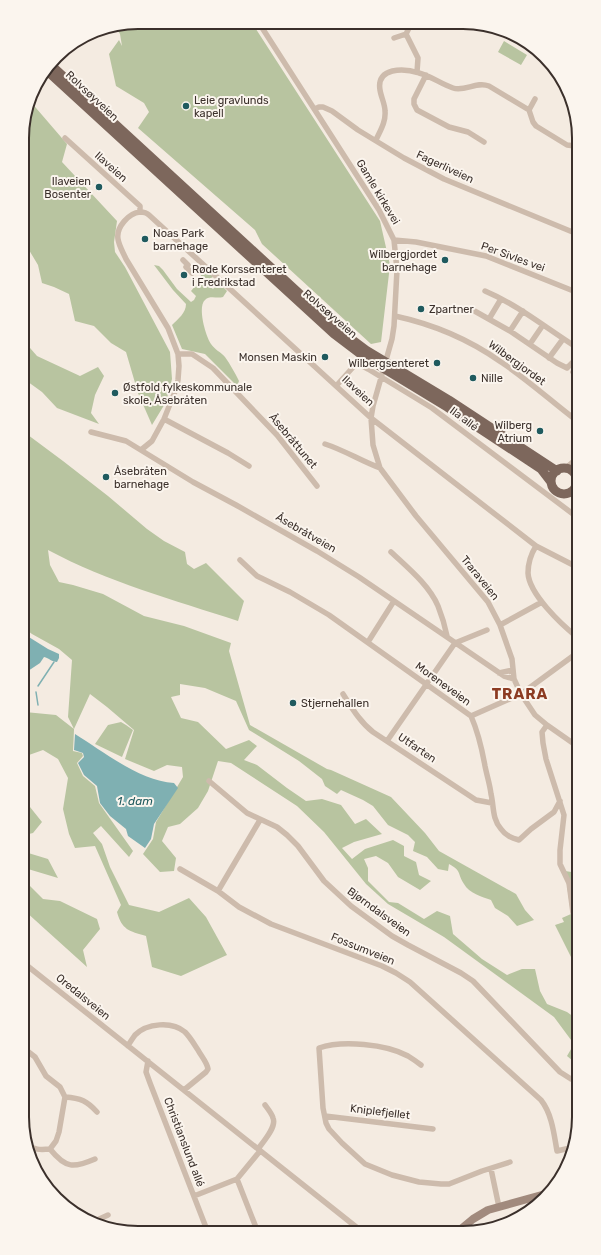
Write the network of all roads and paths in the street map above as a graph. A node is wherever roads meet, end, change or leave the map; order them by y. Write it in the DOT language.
graph roads {
  1 [pos="263,29"];
  2 [pos="408,29"];
  3 [pos="406,34"];
  4 [pos="394,38"];
  5 [pos="54,69"];
  6 [pos="418,72"];
  7 [pos="50,74"];
  8 [pos="426,75"];
  9 [pos="535,98"];
  10 [pos="314,109"];
  11 [pos="529,110"];
  12 [pos="65,138"];
  13 [pos="376,140"];
  14 [pos="484,142"];
  15 [pos="572,146"];
  16 [pos="140,212"];
  17 [pos="572,231"];
  18 [pos="394,240"];
  19 [pos="183,260"];
  20 [pos="192,273"];
  21 [pos="572,290"];
  22 [pos="485,291"];
  23 [pos="501,299"];
  24 [pos="471,309"];
  25 [pos="523,311"];
  26 [pos="395,316"];
  27 [pos="490,319"];
  28 [pos="543,325"];
  29 [pos="510,330"];
  30 [pos="563,339"];
  31 [pos="530,344"];
  32 [pos="572,345"];
  33 [pos="178,354"];
  34 [pos="549,358"];
  35 [pos="572,363"];
  36 [pos="337,385"];
  37 [pos="572,417"];
  38 [pos="371,418"];
  39 [pos="164,419"];
  40 [pos="91,432"];
  41 [pos="326,444"];
  42 [pos="141,450"];
  43 [pos="572,461"];
  44 [pos="249,466"];
  45 [pos="380,468"];
  46 [pos="561,470"];
  47 [pos="572,473"];
  48 [pos="551,482"];
  49 [pos="317,486"];
  50 [pos="572,490"];
  51 [pos="567,494"];
  52 [pos="572,497"];
  53 [pos="572,514"];
  54 [pos="536,546"];
  55 [pos="391,552"];
  56 [pos="240,560"];
  57 [pos="572,564"];
  58 [pos="394,601"];
  59 [pos="542,602"];
  60 [pos="500,626"];
  61 [pos="487,630"];
  62 [pos="572,633"];
  63 [pos="447,636"];
  64 [pos="368,642"];
  65 [pos="455,643"];
  66 [pos="572,658"];
  67 [pos="513,670"];
  68 [pos="499,673"];
  69 [pos="514,679"];
  70 [pos="426,684"];
  71 [pos="343,694"];
  72 [pos="521,694"];
  73 [pos="470,716"];
  74 [pos="547,725"];
  75 [pos="387,741"];
  76 [pos="572,742"];
  77 [pos="209,782"];
  78 [pos="560,801"];
  79 [pos="492,803"];
  80 [pos="260,820"];
  81 [pos="180,869"];
  82 [pos="218,891"];
  83 [pos="572,906"];
  84 [pos="29,966"];
  85 [pos="128,1046"];
  86 [pos="29,1053"];
  87 [pos="148,1061"];
  88 [pos="421,1065"];
  89 [pos="572,1079"];
  90 [pos="184,1090"];
  91 [pos="65,1097"];
  92 [pos="265,1105"];
  93 [pos="97,1112"];
  94 [pos="325,1116"];
  95 [pos="433,1129"];
  96 [pos="34,1149"];
  97 [pos="50,1149"];
  98 [pos="567,1149"];
  99 [pos="259,1150"];
  100 [pos="95,1159"];
  101 [pos="510,1162"];
  102 [pos="491,1169"];
  103 [pos="237,1179"];
  104 [pos="194,1196"];
  105 [pos="537,1197"];
  106 [pos="499,1207"];
  107 [pos="108,1215"];
  108 [pos="100,1219"];
  109 [pos="206,1226"];
  110 [pos="255,1226"];
  111 [pos="355,1226"];
  112 [pos="467,1226"];
  1 -- 10 [label="street, Gamle kirkevei"];
  2 -- 3 [label="street"];
  3 -- 4 [label="street"];
  3 -- 6 [label="street"];
  5 -- 46 [label="main road, Rolvsøyveien"];
  6 -- 8 [label="street"];
  6 -- 13 [label="street"];
  7 -- 48 [label="main road, Rolvsøyveien"];
  8 -- 11 [label="street"];
  8 -- 14 [label="street"];
  9 -- 11 [label="street"];
  10 -- 13 [label="street, Fagerliveien"];
  10 -- 18 [label="street, Gamle kirkevei"];
  11 -- 15 [label="street"];
  12 -- 16 [label="street, Ilaveien"];
  13 -- 17 [label="street, Fagerliveien"];
  16 -- 33 [label="street"];
  16 -- 36 [label="street, Ilaveien"];
  18 -- 21 [label="street, Per Sivles vei"];
  18 -- 26 [label="street, Gamle kirkevei"];
  19 -- 20 [label="street"];
  22 -- 23 [label="street"];
  23 -- 25 [label="street"];
  23 -- 27 [label="street"];
  24 -- 27 [label="street, Wilbergjordet"];
  25 -- 28 [label="street"];
  25 -- 29 [label="street, Wilbergjordet"];
  26 -- 37 [label="street, Wilbergjordet"];
  26 -- 38 [label="street, Gamle kirkevei"];
  27 -- 29 [label="street, Wilbergjordet"];
  28 -- 30 [label="street"];
  28 -- 31 [label="street"];
  29 -- 31 [label="street, Wilbergjordet"];
  30 -- 32 [label="street"];
  30 -- 34 [label="street"];
  31 -- 34 [label="street, Wilbergjordet"];
  33 -- 39 [label="street"];
  33 -- 49 [label="street, Åsebråttunet"];
  34 -- 35 [label="street, Wilbergjordet"];
  36 -- 38 [label="street, Ilaveien"];
  36 -- 53 [label="street, Ila allé"];
  38 -- 45 [label="street, Traraveien"];
  38 -- 54 [label="street, Ilaveien"];
  39 -- 42 [label="street"];
  39 -- 44 [label="street"];
  40 -- 42 [label="street, Åsebråtveien"];
  41 -- 45 [label="street"];
  42 -- 58 [label="street, Åsebråtveien"];
  43 -- 46 [label="street"];
  45 -- 60 [label="street, Traraveien"];
  46 -- 47 [label="main road"];
  46 -- 48 [label="main road"];
  48 -- 51 [label="main road"];
  50 -- 51 [label="main road"];
  51 -- 52 [label="main road"];
  54 -- 57 [label="street, Ilaveien"];
  54 -- 59 [label="street"];
  55 -- 63 [label="street"];
  56 -- 64 [label="street, Moreneveien"];
  58 -- 63 [label="street, Åsebråtveien"];
  58 -- 64 [label="street"];
  59 -- 60 [label="street"];
  59 -- 62 [label="street"];
  60 -- 67 [label="street, Traraveien"];
  61 -- 65 [label="street"];
  63 -- 65 [label="street, Åsebråtveien"];
  64 -- 70 [label="street, Moreneveien"];
  65 -- 68 [label="street, Åsebråtveien"];
  65 -- 70 [label="street"];
  66 -- 72 [label="street"];
  67 -- 68 [label="street"];
  67 -- 69 [label="street, Traraveien"];
  68 -- 69 [label="street, Åsebråtveien"];
  69 -- 72 [label="street, Traraveien"];
  70 -- 73 [label="street, Moreneveien"];
  70 -- 75 [label="street"];
  71 -- 75 [label="street, Utfarten"];
  72 -- 73 [label="street"];
  72 -- 74 [label="street, Traraveien"];
  73 -- 79 [label="street, Moreneveien"];
  74 -- 76 [label="street, Traraveien"];
  74 -- 78 [label="street"];
  75 -- 79 [label="street, Utfarten"];
  77 -- 80 [label="street, Bjørndalsveien"];
  78 -- 79 [label="street, Moreneveien"];
  78 -- 83 [label="street"];
  80 -- 82 [label="street"];
  80 -- 89 [label="street, Bjørndalsveien"];
  81 -- 82 [label="street, Fossumveien"];
  82 -- 98 [label="street, Fossumveien"];
  84 -- 85 [label="street, Oredalsveien"];
  85 -- 87 [label="street, Oredalsveien"];
  85 -- 90 [label="street"];
  86 -- 91 [label="street"];
  87 -- 90 [label="street, Oredalsveien"];
  87 -- 104 [label="street, Christianslund allé"];
  88 -- 94 [label="street"];
  90 -- 99 [label="street, Oredalsveien"];
  91 -- 93 [label="street"];
  91 -- 97 [label="street"];
  92 -- 99 [label="street"];
  94 -- 95 [label="street, Kniplefjellet"];
  94 -- 102 [label="street"];
  96 -- 97 [label="street"];
  97 -- 100 [label="street"];
  99 -- 103 [label="street"];
  99 -- 111 [label="street, Oredalsveien"];
  101 -- 102 [label="street"];
  102 -- 106 [label="street"];
  103 -- 104 [label="street"];
  103 -- 110 [label="street"];
  104 -- 109 [label="street, Christianslund allé"];
  105 -- 106 [label="street"];
  106 -- 112 [label="street"];
  107 -- 108 [label="street"];
}
